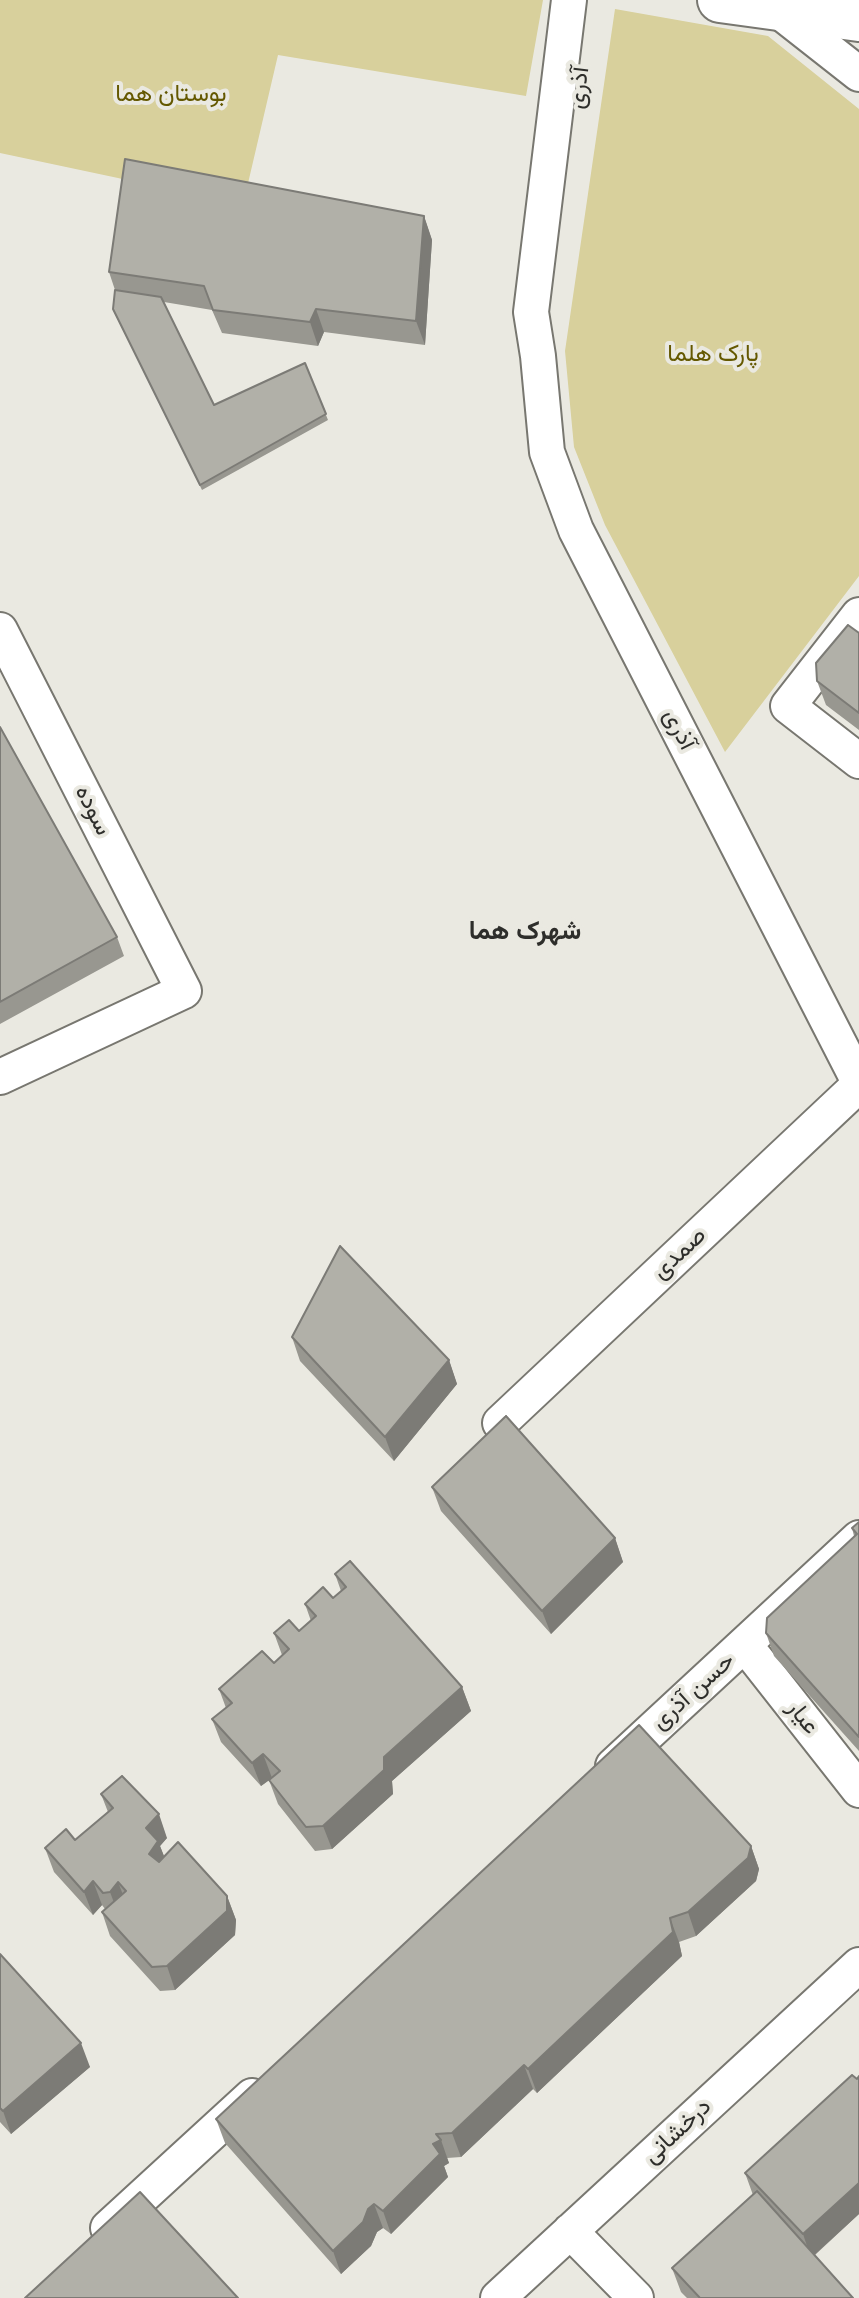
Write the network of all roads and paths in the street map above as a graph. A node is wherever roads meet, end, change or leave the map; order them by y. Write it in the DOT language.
graph roads {
  1 [pos="569,0"];
  2 [pos="590,0"];
  3 [pos="720,0"];
  4 [pos="775,8"];
  5 [pos="859,19"];
  6 [pos="859,74"];
  7 [pos="539,364"];
  8 [pos="859,615"];
  9 [pos="0,630"];
  10 [pos="859,761"];
  11 [pos="0,1077"];
  12 [pos="859,1084"];
  13 [pos="500,1423"];
  14 [pos="859,1538"];
  15 [pos="745,1645"];
  16 [pos="593,1784"];
  17 [pos="859,1790"];
  18 [pos="859,1965"];
  19 [pos="277,2073"];
  20 [pos="570,2231"];
  21 [pos="90,2244"];
  22 [pos="498,2298"];
  23 [pos="636,2298"];
  1 -- 7 [label="street, آذری"];
  2 -- 7 [label="street, آذری"];
  3 -- 4 [label="street"];
  4 -- 5 [label="street"];
  4 -- 6 [label="street"];
  7 -- 12 [label="street, آذری"];
  8 -- 10 [label="street"];
  9 -- 11 [label="street, سوده"];
  12 -- 13 [label="street, صمدی"];
  14 -- 15 [label="street, حسن آذری"];
  15 -- 16 [label="street, حسن آذری"];
  15 -- 17 [label="street, عیار"];
  18 -- 20 [label="street, درخشانی"];
  19 -- 21 [label="street"];
  20 -- 22 [label="street, درخشانی"];
  20 -- 23 [label="street"];
}
